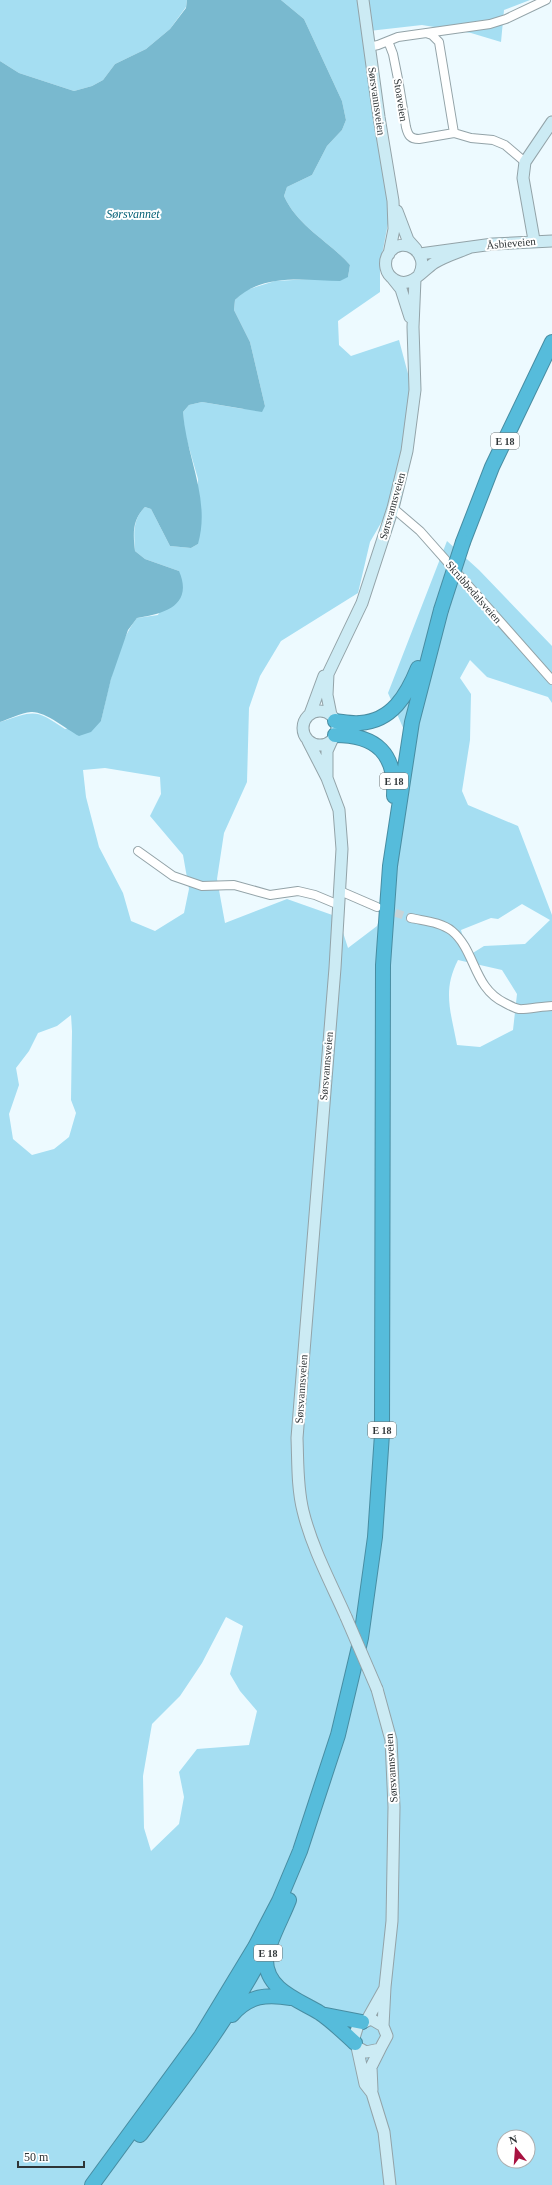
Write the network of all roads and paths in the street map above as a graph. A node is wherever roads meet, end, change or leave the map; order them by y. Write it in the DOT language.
graph roads {
  1 [pos="363,0"];
  2 [pos="546,0"];
  3 [pos="426,33"];
  4 [pos="388,41"];
  5 [pos="369,46"];
  6 [pos="552,122"];
  7 [pos="454,133"];
  8 [pos="525,162"];
  9 [pos="394,201"];
  10 [pos="534,240"];
  11 [pos="552,241"];
  12 [pos="471,247"];
  13 [pos="418,252"];
  14 [pos="389,254"];
  15 [pos="417,277"];
  16 [pos="393,279"];
  17 [pos="413,327"];
  18 [pos="552,342"];
  19 [pos="552,361"];
  20 [pos="393,508"];
  21 [pos="467,544"];
  22 [pos="444,612"];
  23 [pos="328,674"];
  24 [pos="552,680"];
  25 [pos="310,714"];
  26 [pos="333,728"];
  27 [pos="308,741"];
  28 [pos="327,778"];
  29 [pos="138,851"];
  30 [pos="390,866"];
  31 [pos="340,891"];
  32 [pos="339,905"];
  33 [pos="377,907"];
  34 [pos="411,918"];
  35 [pos="552,1006"];
  36 [pos="289,1900"];
  37 [pos="385,1987"];
  38 [pos="293,1998"];
  39 [pos="320,2013"];
  40 [pos="364,2021"];
  41 [pos="384,2026"];
  42 [pos="356,2045"];
  43 [pos="207,2046"];
  44 [pos="380,2049"];
  45 [pos="372,2093"];
  46 [pos="92,2185"];
  47 [pos="103,2185"];
  48 [pos="390,2185"];
  1 -- 5 [label="main road, Sørsvannsveien"];
  2 -- 3 [label="street"];
  3 -- 4 [label="street"];
  3 -- 7 [label="street"];
  4 -- 5 [label="street"];
  4 -- 7 [label="street, Stoaveien"];
  5 -- 9 [label="main road, Sørsvannsveien"];
  6 -- 8 [label="main road"];
  7 -- 8 [label="street, Stoaveien"];
  8 -- 10 [label="main road"];
  9 -- 13 [label="main road, Sørsvannsveien"];
  9 -- 14 [label="main road, Sørsvannsveien"];
  10 -- 11 [label="main road, Åsbieveien"];
  10 -- 12 [label="main road, Åsbieveien"];
  12 -- 13 [label="main road, Åsbieveien"];
  12 -- 15 [label="main road, Åsbieveien"];
  13 -- 14 [label="main road"];
  13 -- 15 [label="main road"];
  14 -- 16 [label="main road"];
  15 -- 16 [label="main road"];
  15 -- 17 [label="main road, Sørsvannsveien"];
  16 -- 17 [label="main road, Sørsvannsveien"];
  17 -- 20 [label="main road, Sørsvannsveien"];
  18 -- 21 [label="highway, E 18"];
  19 -- 21 [label="highway, E 18"];
  20 -- 23 [label="main road, Sørsvannsveien"];
  20 -- 24 [label="street, Skrubbedalsveien"];
  21 -- 22 [label="highway, E 18, bridge"];
  22 -- 26 [label="highway, E 18"];
  22 -- 30 [label="highway, E 18"];
  22 -- 36 [label="highway, E 18"];
  23 -- 25 [label="main road, Sørsvannsveien"];
  23 -- 26 [label="main road, Sørsvannsveien"];
  25 -- 26 [label="main road"];
  25 -- 27 [label="main road"];
  26 -- 27 [label="main road"];
  26 -- 28 [label="main road, Sørsvannsveien"];
  26 -- 30 [label="highway, E 18"];
  27 -- 28 [label="main road, Sørsvannsveien"];
  28 -- 31 [label="main road, Sørsvannsveien"];
  29 -- 32 [label="street"];
  30 -- 46 [label="highway, E 18"];
  31 -- 32 [label="main road, Sørsvannsveien"];
  31 -- 33 [label="street"];
  32 -- 37 [label="main road, Sørsvannsveien, bridge"];
  34 -- 35 [label="street"];
  36 -- 38 [label="highway, E 18"];
  36 -- 43 [label="highway, E 18"];
  37 -- 40 [label="main road, Sørsvannsveien"];
  37 -- 41 [label="main road, Sørsvannsveien"];
  38 -- 39 [label="highway, E 18"];
  38 -- 43 [label="highway, E 18"];
  39 -- 40 [label="highway, E 18"];
  39 -- 42 [label="highway, E 18"];
  40 -- 41 [label="main road"];
  40 -- 42 [label="main road"];
  41 -- 44 [label="main road"];
  42 -- 44 [label="main road"];
  42 -- 45 [label="main road"];
  43 -- 47 [label="highway, E 18"];
  44 -- 45 [label="main road"];
  45 -- 48 [label="main road"];
}
